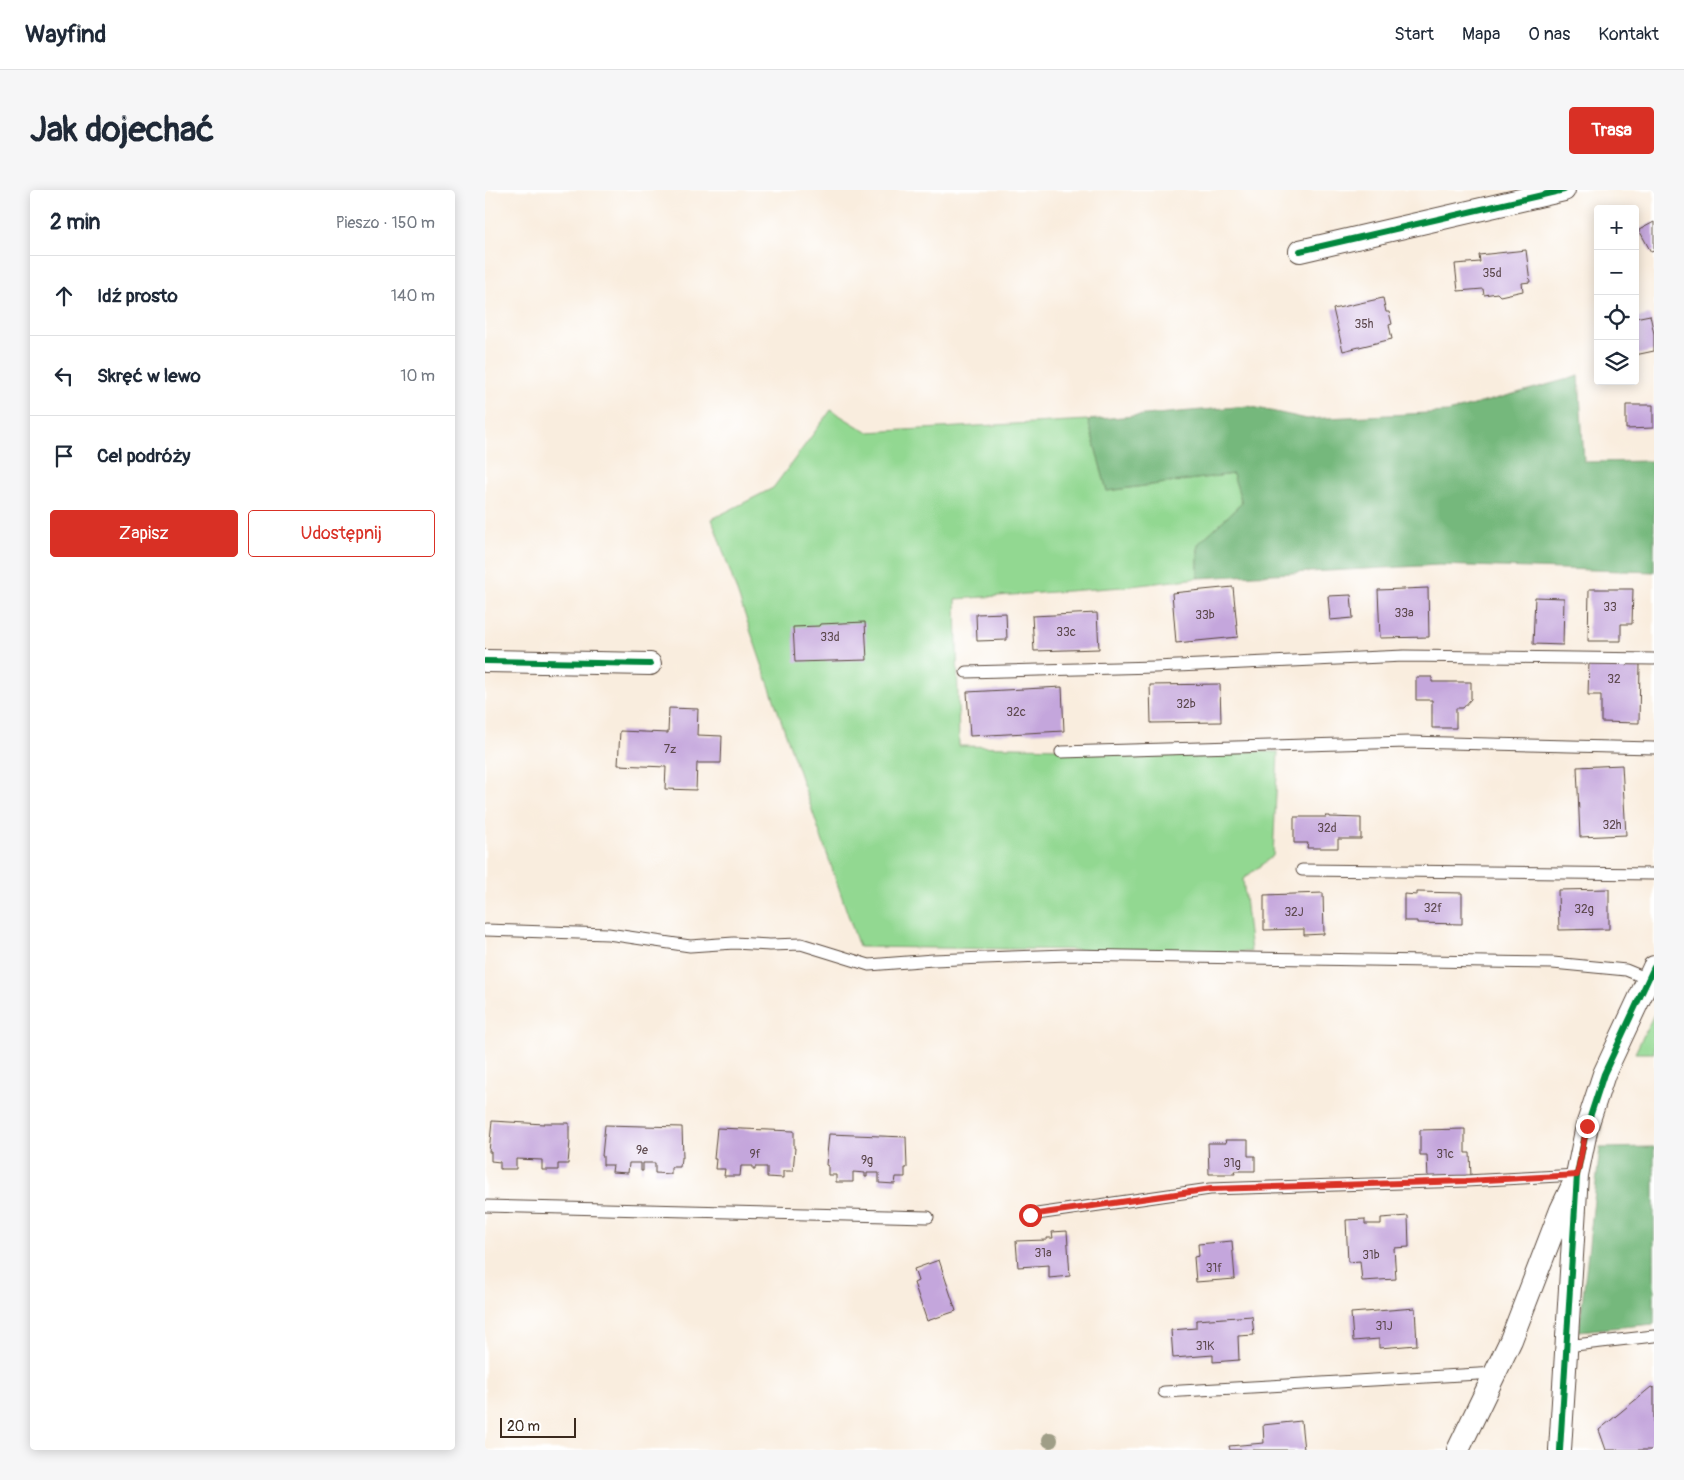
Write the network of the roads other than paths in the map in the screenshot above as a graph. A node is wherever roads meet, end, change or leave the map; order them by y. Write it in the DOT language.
graph roads {
  1 [pos="1564,190"];
  2 [pos="1300,251"];
  3 [pos="1654,659"];
  4 [pos="485,661"];
  5 [pos="650,664"];
  6 [pos="966,672"];
  7 [pos="1654,748"];
  8 [pos="1061,752"];
  9 [pos="1301,870"];
  10 [pos="1654,874"];
  11 [pos="485,930"];
  12 [pos="1651,973"];
  13 [pos="1577,1175"];
  14 [pos="485,1206"];
  15 [pos="1030,1215"];
  16 [pos="927,1217"];
  17 [pos="1654,1336"];
  18 [pos="1566,1346"];
  19 [pos="1496,1373"];
  20 [pos="1164,1392"];
  21 [pos="1458,1450"];
  22 [pos="1560,1450"];
  1 -- 2 [label="street"];
  3 -- 6 [label="lane"];
  4 -- 5 [label="street"];
  7 -- 8 [label="lane"];
  9 -- 10 [label="lane"];
  11 -- 12 [label="lane"];
  12 -- 13 [label="street"];
  13 -- 15 [label="lane"];
  13 -- 18 [label="street"];
  13 -- 19 [label="street"];
  14 -- 16 [label="lane"];
  17 -- 18 [label="lane"];
  18 -- 22 [label="street"];
  19 -- 20 [label="lane"];
  19 -- 21 [label="street"];
}
